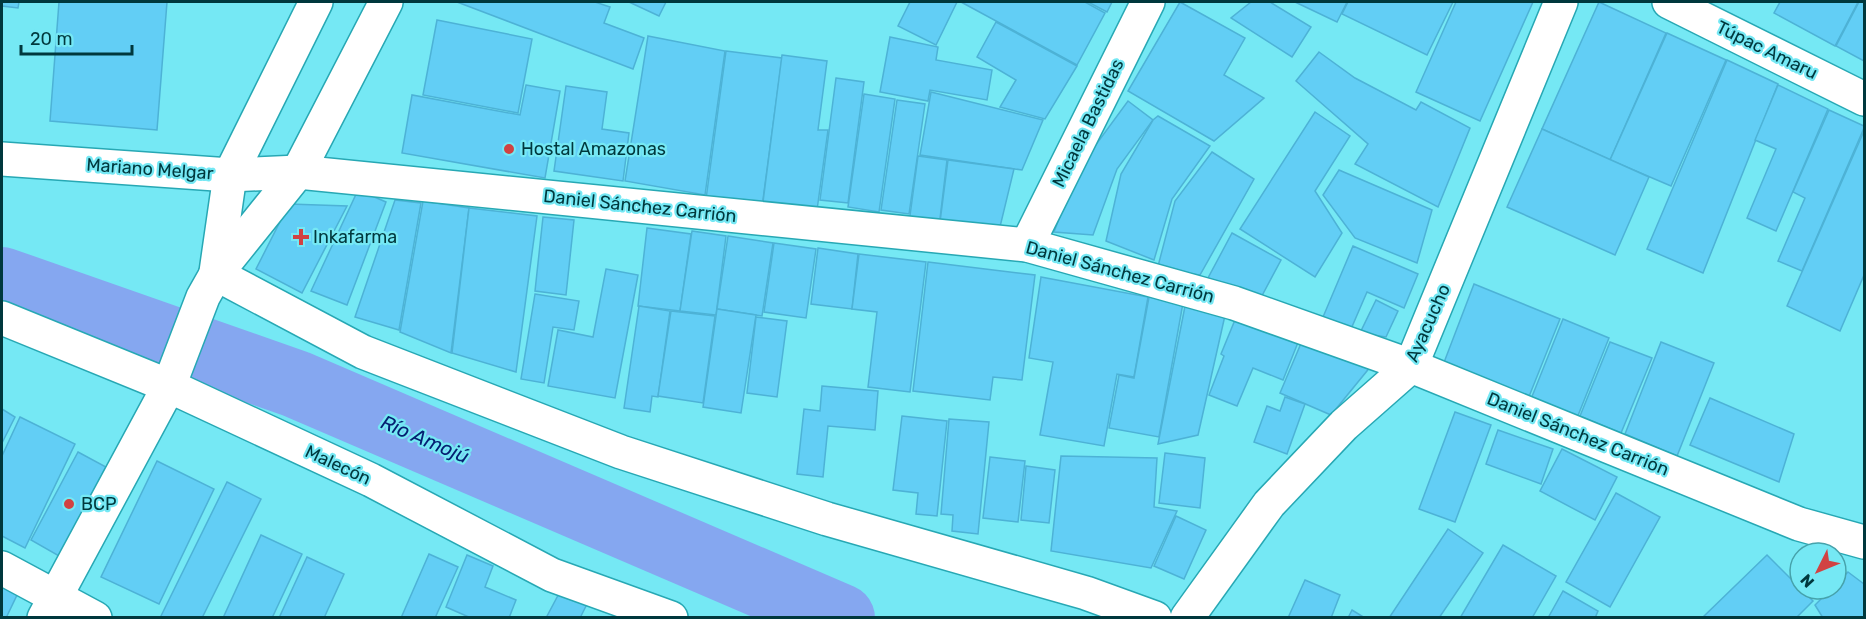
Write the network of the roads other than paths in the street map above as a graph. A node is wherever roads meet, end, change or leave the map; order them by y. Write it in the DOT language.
graph roads {
  1 [pos="316,2"];
  2 [pos="386,2"];
  3 [pos="1148,2"];
  4 [pos="1561,2"];
  5 [pos="1669,2"];
  6 [pos="1864,99"];
  7 [pos="2,159"];
  8 [pos="298,172"];
  9 [pos="230,175"];
  10 [pos="1027,245"];
  11 [pos="209,286"];
  12 [pos="2,318"];
  13 [pos="1411,366"];
  14 [pos="173,376"];
  15 [pos="1799,524"];
  16 [pos="1864,542"];
  17 [pos="1864,562"];
  18 [pos="2,568"];
  19 [pos="50,607"];
  20 [pos="95,618"];
  21 [pos="671,618"];
  22 [pos="1155,618"];
  23 [pos="1187,618"];
  1 -- 9 [label="street"];
  2 -- 8 [label="street"];
  3 -- 10 [label="street, Micaela Bastidas"];
  4 -- 13 [label="street, Ayacucho"];
  5 -- 6 [label="street, Túpac Amaru"];
  7 -- 9 [label="street, Mariano Melgar"];
  8 -- 9 [label="street, Mariano Melgar"];
  8 -- 10 [label="street, Daniel Sánchez Carrión"];
  8 -- 11 [label="street"];
  9 -- 11 [label="street"];
  10 -- 13 [label="street, Daniel Sánchez Carrión"];
  11 -- 14 [label="street"];
  11 -- 22 [label="street"];
  12 -- 14 [label="street, Malecón"];
  13 -- 15 [label="street, Daniel Sánchez Carrión"];
  13 -- 23 [label="street, Ayacucho"];
  14 -- 19 [label="street"];
  14 -- 21 [label="street, Malecón"];
  15 -- 16 [label="street, Daniel Sánchez Carrión"];
  15 -- 17 [label="street"];
  18 -- 19 [label="street"];
  19 -- 20 [label="street"];
}
